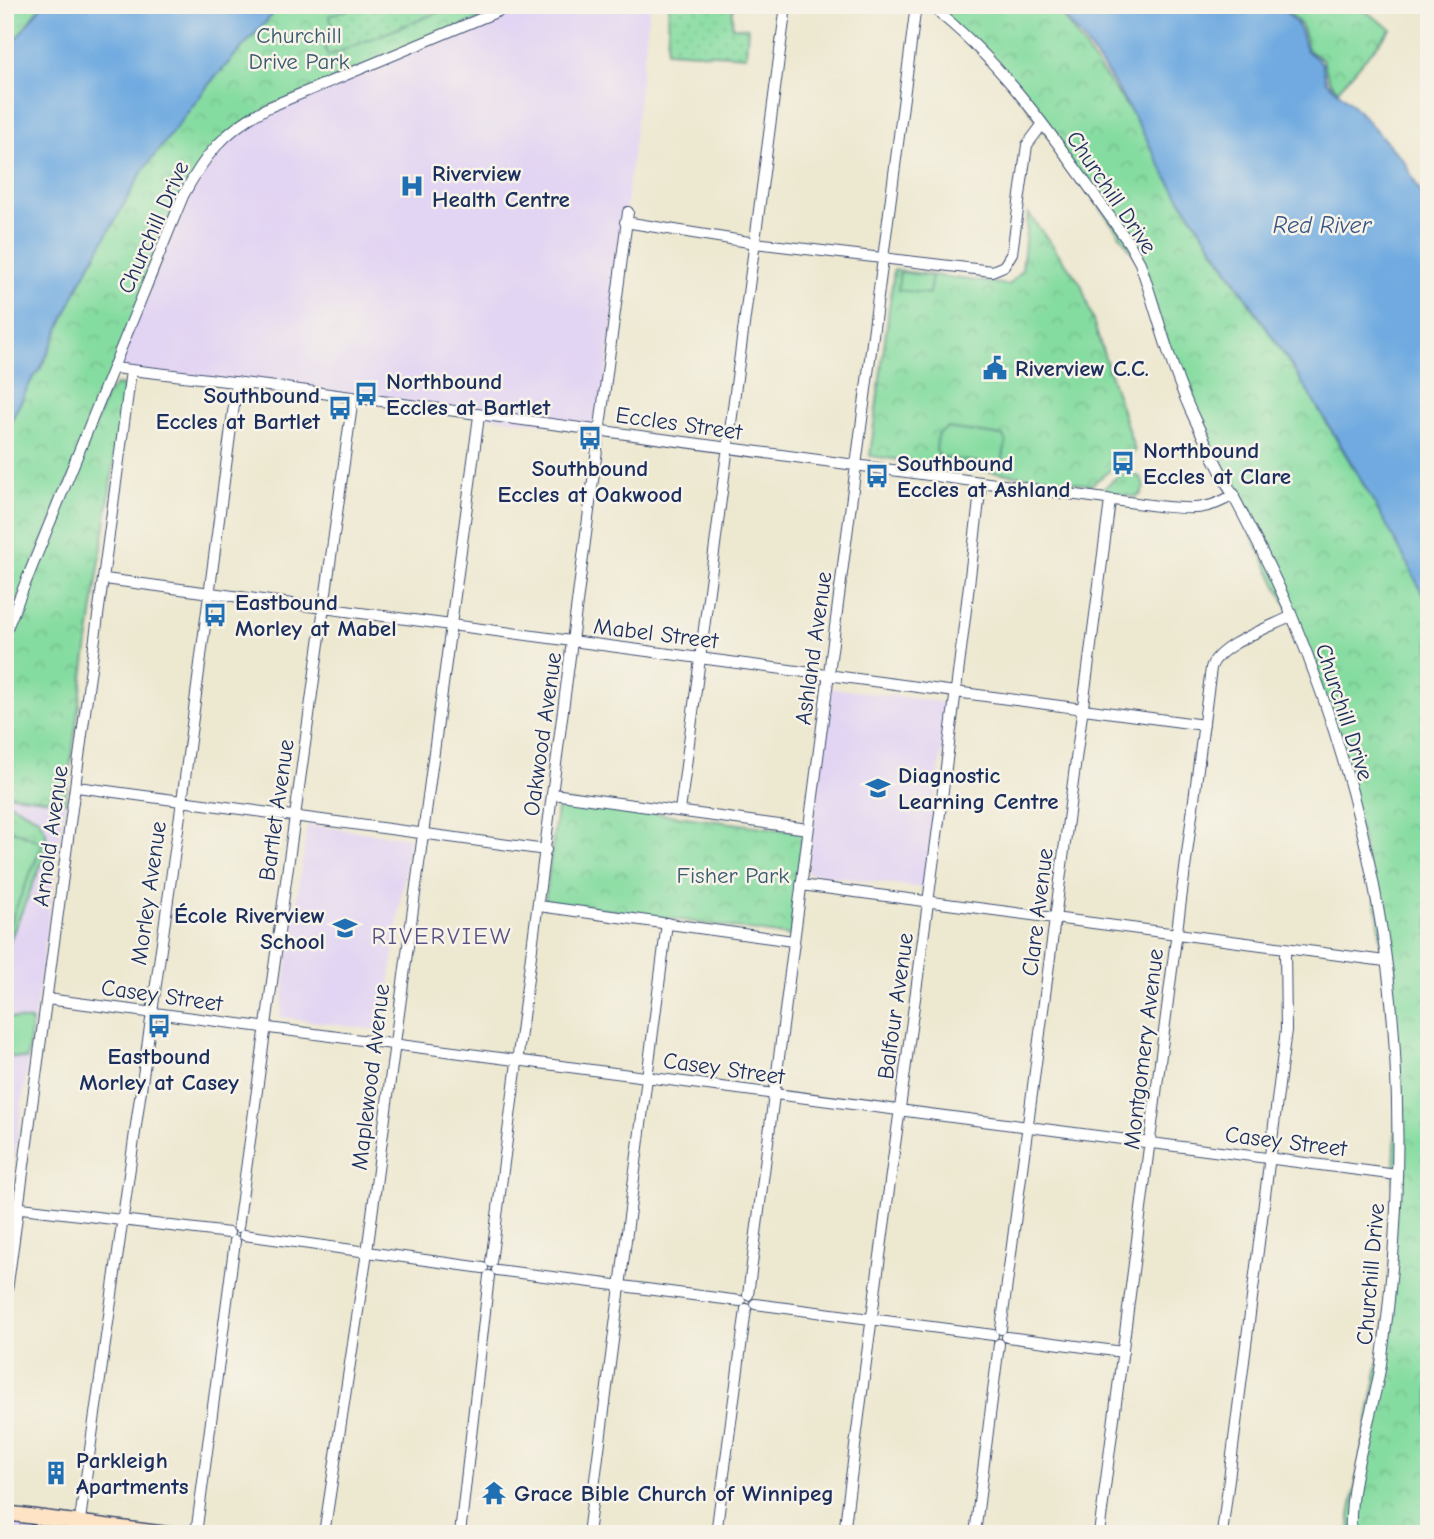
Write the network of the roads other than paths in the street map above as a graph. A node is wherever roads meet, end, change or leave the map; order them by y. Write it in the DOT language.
graph roads {
  1 [pos="513,5"];
  2 [pos="786,5"];
  3 [pos="916,5"];
  4 [pos="929,5"];
  5 [pos="1042,125"];
  6 [pos="755,243"];
  7 [pos="883,258"];
  8 [pos="114,368"];
  9 [pos="131,371"];
  10 [pos="237,382"];
  11 [pos="353,398"];
  12 [pos="479,416"];
  13 [pos="599,431"];
  14 [pos="727,450"];
  15 [pos="856,467"];
  16 [pos="981,483"];
  17 [pos="1234,494"];
  18 [pos="1110,501"];
  19 [pos="105,579"];
  20 [pos="210,593"];
  21 [pos="324,608"];
  22 [pos="1292,616"];
  23 [pos="450,626"];
  24 [pos="5,633"];
  25 [pos="573,642"];
  26 [pos="700,659"];
  27 [pos="829,676"];
  28 [pos="957,692"];
  29 [pos="1082,709"];
  30 [pos="1204,725"];
  31 [pos="77,787"];
  32 [pos="553,794"];
  33 [pos="182,801"];
  34 [pos="680,811"];
  35 [pos="295,816"];
  36 [pos="808,829"];
  37 [pos="422,836"];
  38 [pos="546,850"];
  39 [pos="801,885"];
  40 [pos="930,902"];
  41 [pos="539,906"];
  42 [pos="1056,917"];
  43 [pos="667,923"];
  44 [pos="1177,933"];
  45 [pos="793,941"];
  46 [pos="1285,948"];
  47 [pos="1385,961"];
  48 [pos="47,999"];
  49 [pos="150,1013"];
  50 [pos="266,1028"];
  51 [pos="394,1045"];
  52 [pos="517,1060"];
  53 [pos="648,1076"];
  54 [pos="774,1094"];
  55 [pos="899,1111"];
  56 [pos="1029,1127"];
  57 [pos="1150,1143"];
  58 [pos="1271,1159"];
  59 [pos="1397,1175"];
  60 [pos="5,1206"];
  61 [pos="19,1208"];
  62 [pos="122,1221"];
  63 [pos="237,1234"];
  64 [pos="367,1252"];
  65 [pos="490,1269"];
  66 [pos="620,1285"];
  67 [pos="748,1302"];
  68 [pos="5,1306"];
  69 [pos="871,1319"];
  70 [pos="1000,1336"];
  71 [pos="1123,1352"];
  72 [pos="5,1513"];
  73 [pos="78,1528"];
  74 [pos="167,1534"];
  75 [pos="196,1534"];
  76 [pos="324,1534"];
  77 [pos="460,1534"];
  78 [pos="588,1534"];
  79 [pos="716,1534"];
  80 [pos="844,1534"];
  81 [pos="975,1534"];
  82 [pos="1099,1534"];
  83 [pos="1222,1534"];
  84 [pos="1351,1534"];
  1 -- 8 [label="street, Churchill Drive"];
  2 -- 6 [label="street"];
  3 -- 7 [label="street, Ashland Avenue"];
  4 -- 5 [label="street, Churchill Drive"];
  5 -- 7 [label="street"];
  5 -- 17 [label="street, Churchill Drive"];
  6 -- 7 [label="street"];
  6 -- 13 [label="street, Oakwood Avenue"];
  6 -- 14 [label="street"];
  7 -- 15 [label="street, Ashland Avenue"];
  8 -- 9 [label="street, Eccles Street"];
  8 -- 24 [label="street, Churchill Drive"];
  9 -- 10 [label="street, Eccles Street"];
  9 -- 19 [label="street, Arnold Avenue"];
  10 -- 11 [label="street, Eccles Street"];
  10 -- 20 [label="street, Morley Avenue"];
  11 -- 12 [label="street, Eccles Street"];
  11 -- 21 [label="street, Bartlet Avenue"];
  12 -- 13 [label="street, Eccles Street"];
  12 -- 23 [label="street, Maplewood Avenue"];
  13 -- 14 [label="street, Eccles Street"];
  13 -- 25 [label="street, Oakwood Avenue"];
  14 -- 15 [label="street, Eccles Street"];
  14 -- 26 [label="street"];
  15 -- 16 [label="street, Eccles Street"];
  15 -- 27 [label="street, Ashland Avenue"];
  16 -- 18 [label="street, Eccles Street"];
  16 -- 28 [label="street, Balfour Avenue"];
  17 -- 18 [label="street, Eccles Street"];
  17 -- 22 [label="street, Churchill Drive"];
  18 -- 29 [label="street, Clare Avenue"];
  19 -- 20 [label="street, Mabel Street"];
  19 -- 31 [label="street, Arnold Avenue"];
  20 -- 21 [label="street, Mabel Street"];
  20 -- 33 [label="street, Morley Avenue"];
  21 -- 23 [label="street, Mabel Street"];
  21 -- 35 [label="street, Bartlet Avenue"];
  22 -- 30 [label="street, Montgomery Avenue"];
  22 -- 47 [label="street, Churchill Drive"];
  23 -- 25 [label="street, Mabel Street"];
  23 -- 37 [label="street, Maplewood Avenue"];
  25 -- 26 [label="street, Mabel Street"];
  25 -- 32 [label="street, Oakwood Avenue"];
  26 -- 27 [label="street, Mabel Street"];
  26 -- 34 [label="street"];
  27 -- 28 [label="street, Mabel Street"];
  27 -- 36 [label="street, Ashland Avenue"];
  28 -- 29 [label="street, Mabel Street"];
  28 -- 40 [label="street, Balfour Avenue"];
  29 -- 30 [label="street, Mabel Street"];
  29 -- 42 [label="street, Clare Avenue"];
  30 -- 44 [label="street, Montgomery Avenue"];
  31 -- 33 [label="street"];
  31 -- 48 [label="street, Arnold Avenue"];
  32 -- 34 [label="street"];
  32 -- 38 [label="street, Oakwood Avenue"];
  33 -- 35 [label="street"];
  33 -- 49 [label="street, Morley Avenue"];
  34 -- 36 [label="street"];
  35 -- 37 [label="street"];
  35 -- 50 [label="street, Bartlet Avenue"];
  36 -- 39 [label="street, Ashland Avenue"];
  37 -- 38 [label="street"];
  37 -- 51 [label="street, Maplewood Avenue"];
  38 -- 41 [label="street, Oakwood Avenue"];
  39 -- 40 [label="street"];
  39 -- 45 [label="street, Ashland Avenue"];
  40 -- 42 [label="street"];
  40 -- 55 [label="street, Balfour Avenue"];
  41 -- 43 [label="street"];
  41 -- 52 [label="street, Oakwood Avenue"];
  42 -- 44 [label="street"];
  42 -- 56 [label="street, Clare Avenue"];
  43 -- 45 [label="street"];
  43 -- 53 [label="street"];
  44 -- 46 [label="street"];
  44 -- 57 [label="street, Montgomery Avenue"];
  45 -- 54 [label="street, Ashland Avenue"];
  46 -- 47 [label="street"];
  46 -- 58 [label="street"];
  47 -- 59 [label="street, Churchill Drive"];
  48 -- 49 [label="street, Casey Street"];
  48 -- 61 [label="street, Arnold Avenue"];
  49 -- 50 [label="street, Casey Street"];
  49 -- 62 [label="street, Morley Avenue"];
  50 -- 51 [label="street, Casey Street"];
  50 -- 63 [label="street, Bartlet Avenue"];
  51 -- 52 [label="street, Casey Street"];
  51 -- 64 [label="street, Maplewood Avenue"];
  52 -- 53 [label="street, Casey Street"];
  52 -- 65 [label="street, Oakwood Avenue"];
  53 -- 54 [label="street, Casey Street"];
  53 -- 66 [label="street"];
  54 -- 55 [label="street, Casey Street"];
  54 -- 67 [label="street, Ashland Avenue"];
  55 -- 56 [label="street, Casey Street"];
  55 -- 69 [label="street, Balfour Avenue"];
  56 -- 57 [label="street, Casey Street"];
  56 -- 70 [label="street, Clare Avenue"];
  57 -- 58 [label="street, Casey Street"];
  57 -- 71 [label="street, Montgomery Avenue"];
  58 -- 59 [label="street, Casey Street"];
  58 -- 83 [label="street"];
  59 -- 84 [label="street, Churchill Drive"];
  60 -- 61 [label="street"];
  61 -- 62 [label="street"];
  61 -- 68 [label="street, Arnold Avenue"];
  62 -- 63 [label="street"];
  62 -- 73 [label="street, Morley Avenue"];
  63 -- 64 [label="street"];
  63 -- 75 [label="street, Bartlet Avenue"];
  64 -- 65 [label="street"];
  64 -- 76 [label="street, Maplewood Avenue"];
  65 -- 66 [label="street"];
  65 -- 77 [label="street, Oakwood Avenue"];
  66 -- 67 [label="street"];
  66 -- 78 [label="street"];
  67 -- 69 [label="street"];
  67 -- 79 [label="street, Ashland Avenue"];
  69 -- 70 [label="street"];
  69 -- 80 [label="street, Balfour Avenue"];
  70 -- 71 [label="street"];
  70 -- 81 [label="street, Clare Avenue"];
  71 -- 82 [label="street, Montgomery Avenue"];
  72 -- 73 [label="main road"];
  73 -- 74 [label="main road"];
}
